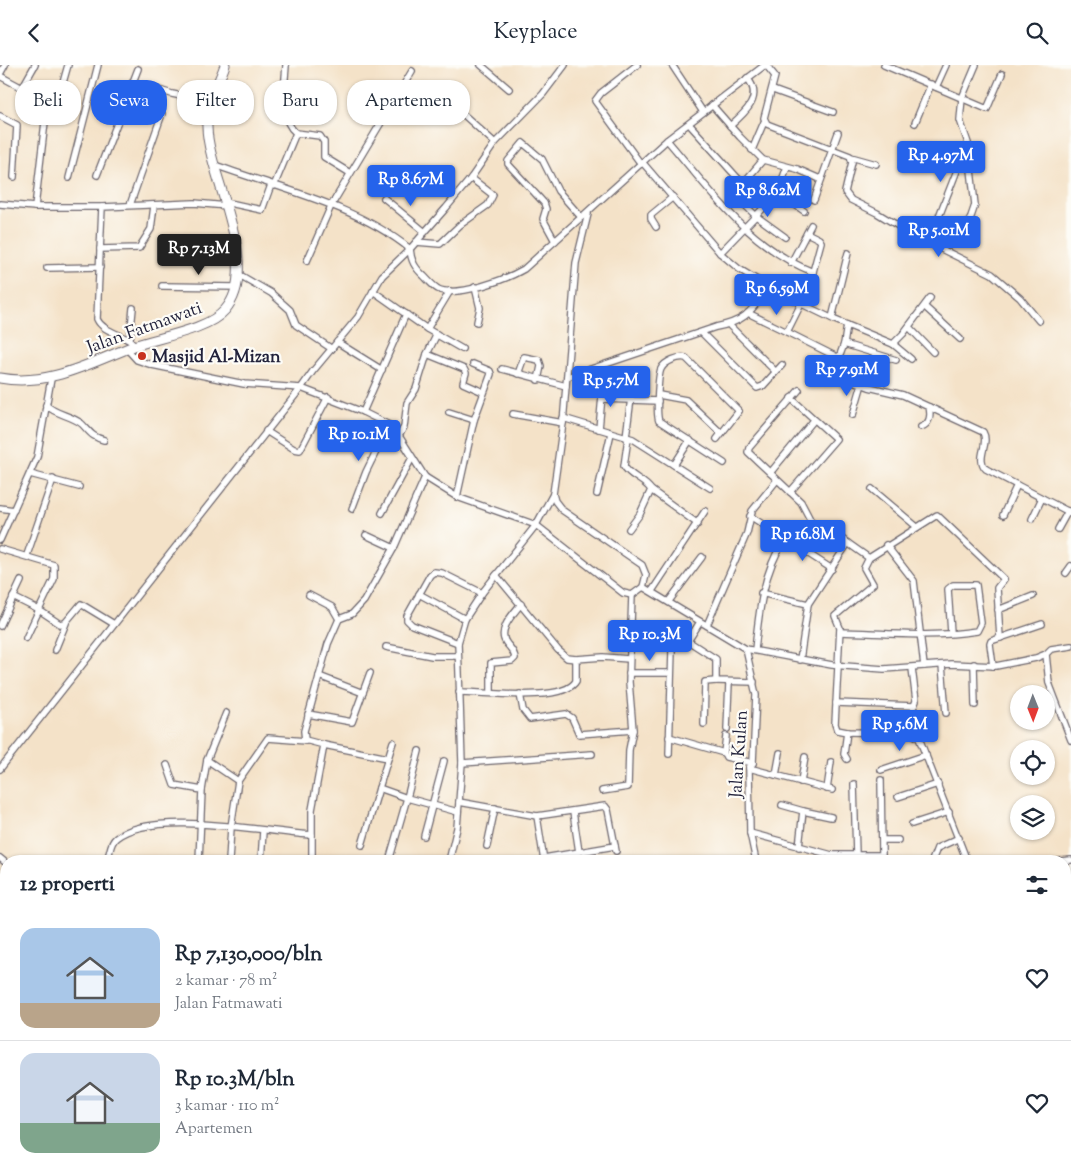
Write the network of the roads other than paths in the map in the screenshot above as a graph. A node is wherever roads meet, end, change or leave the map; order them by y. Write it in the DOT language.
graph roads {
  1 [pos="5,65"];
  2 [pos="35,65"];
  3 [pos="68,65"];
  4 [pos="98,65"];
  5 [pos="225,65"];
  6 [pos="286,65"];
  7 [pos="481,65"];
  8 [pos="565,65"];
  9 [pos="637,65"];
  10 [pos="672,65"];
  11 [pos="766,65"];
  12 [pos="884,65"];
  13 [pos="946,65"];
  14 [pos="976,65"];
  15 [pos="138,69"];
  16 [pos="412,71"];
  17 [pos="1002,74"];
  18 [pos="0,75"];
  19 [pos="747,79"];
  20 [pos="134,80"];
  21 [pos="219,80"];
  22 [pos="934,86"];
  23 [pos="509,89"];
  24 [pos="773,90"];
  25 [pos="962,98"];
  26 [pos="712,105"];
  27 [pos="703,111"];
  28 [pos="833,112"];
  29 [pos="0,116"];
  30 [pos="470,120"];
  31 [pos="764,122"];
  32 [pos="915,123"];
  33 [pos="689,124"];
  34 [pos="116,125"];
  35 [pos="158,125"];
  36 [pos="207,125"];
  37 [pos="730,126"];
  38 [pos="296,133"];
  39 [pos="838,133"];
  40 [pos="667,140"];
  41 [pos="495,143"];
  42 [pos="968,143"];
  43 [pos="831,148"];
  44 [pos="752,150"];
  45 [pos="851,157"];
  46 [pos="763,160"];
  47 [pos="642,164"];
  48 [pos="876,164"];
  49 [pos="215,165"];
  50 [pos="787,167"];
  51 [pos="350,173"];
  52 [pos="97,175"];
  53 [pos="14,177"];
  54 [pos="69,178"];
  55 [pos="471,178"];
  56 [pos="820,179"];
  57 [pos="743,184"];
  58 [pos="272,186"];
  59 [pos="778,193"];
  60 [pos="673,197"];
  61 [pos="384,198"];
  62 [pos="814,200"];
  63 [pos="226,204"];
  64 [pos="0,205"];
  65 [pos="130,205"];
  66 [pos="154,206"];
  67 [pos="331,206"];
  68 [pos="35,207"];
  69 [pos="102,207"];
  70 [pos="804,211"];
  71 [pos="588,214"];
  72 [pos="756,216"];
  73 [pos="581,217"];
  74 [pos="811,225"];
  75 [pos="656,227"];
  76 [pos="744,229"];
  77 [pos="934,229"];
  78 [pos="425,232"];
  79 [pos="807,233"];
  80 [pos="785,237"];
  81 [pos="964,237"];
  82 [pos="555,241"];
  83 [pos="416,242"];
  84 [pos="100,249"];
  85 [pos="410,249"];
  86 [pos="720,253"];
  87 [pos="848,253"];
  88 [pos="307,261"];
  89 [pos="791,263"];
  90 [pos="100,267"];
  91 [pos="47,268"];
  92 [pos="813,273"];
  93 [pos="238,274"];
  94 [pos="162,286"];
  95 [pos="237,287"];
  96 [pos="475,287"];
  97 [pos="769,287"];
  98 [pos="372,291"];
  99 [pos="450,291"];
  100 [pos="930,299"];
  101 [pos="802,305"];
  102 [pos="925,307"];
  103 [pos="133,308"];
  104 [pos="748,313"];
  105 [pos="406,314"];
  106 [pos="832,318"];
  107 [pos="1039,321"];
  108 [pos="477,322"];
  109 [pos="730,325"];
  110 [pos="847,325"];
  111 [pos="909,327"];
  112 [pos="427,329"];
  113 [pos="787,332"];
  114 [pos="702,333"];
  115 [pos="437,334"];
  116 [pos="960,339"];
  117 [pos="337,342"];
  118 [pos="844,344"];
  119 [pos="893,344"];
  120 [pos="131,345"];
  121 [pos="332,349"];
  122 [pos="462,349"];
  123 [pos="933,352"];
  124 [pos="427,354"];
  125 [pos="839,358"];
  126 [pos="911,359"];
  127 [pos="896,360"];
  128 [pos="473,364"];
  129 [pos="782,365"];
  130 [pos="502,369"];
  131 [pos="382,370"];
  132 [pos="775,371"];
  133 [pos="518,375"];
  134 [pos="634,375"];
  135 [pos="567,377"];
  136 [pos="0,378"];
  137 [pos="51,379"];
  138 [pos="538,380"];
  139 [pos="862,384"];
  140 [pos="603,385"];
  141 [pos="566,386"];
  142 [pos="302,388"];
  143 [pos="799,390"];
  144 [pos="483,392"];
  145 [pos="328,397"];
  146 [pos="659,398"];
  147 [pos="791,398"];
  148 [pos="602,399"];
  149 [pos="630,400"];
  150 [pos="46,405"];
  151 [pos="930,407"];
  152 [pos="363,412"];
  153 [pos="449,412"];
  154 [pos="513,413"];
  155 [pos="853,415"];
  156 [pos="814,420"];
  157 [pos="474,421"];
  158 [pos="563,421"];
  159 [pos="389,425"];
  160 [pos="921,427"];
  161 [pos="599,429"];
  162 [pos="266,431"];
  163 [pos="611,433"];
  164 [pos="721,433"];
  165 [pos="399,436"];
  166 [pos="627,437"];
  167 [pos="717,439"];
  168 [pos="104,440"];
  169 [pos="690,440"];
  170 [pos="412,458"];
  171 [pos="724,463"];
  172 [pos="674,465"];
  173 [pos="770,473"];
  174 [pos="30,474"];
  175 [pos="425,477"];
  176 [pos="53,479"];
  177 [pos="777,479"];
  178 [pos="1017,485"];
  179 [pos="79,487"];
  180 [pos="710,488"];
  181 [pos="872,489"];
  182 [pos="651,490"];
  183 [pos="790,492"];
  184 [pos="553,494"];
  185 [pos="597,495"];
  186 [pos="457,497"];
  187 [pos="1042,498"];
  188 [pos="0,508"];
  189 [pos="352,509"];
  190 [pos="14,510"];
  191 [pos="705,511"];
  192 [pos="1069,512"];
  193 [pos="382,513"];
  194 [pos="1003,515"];
  195 [pos="750,516"];
  196 [pos="1032,519"];
  197 [pos="698,523"];
  198 [pos="536,525"];
  199 [pos="917,527"];
  200 [pos="629,529"];
  201 [pos="1058,529"];
  202 [pos="366,535"];
  203 [pos="785,538"];
  204 [pos="0,540"];
  205 [pos="848,543"];
  206 [pos="886,545"];
  207 [pos="394,548"];
  208 [pos="0,549"];
  209 [pos="27,555"];
  210 [pos="702,557"];
  211 [pos="869,558"];
  212 [pos="1071,566"];
  213 [pos="832,569"];
  214 [pos="1066,573"];
  215 [pos="496,575"];
  216 [pos="21,581"];
  217 [pos="643,587"];
  218 [pos="652,591"];
  219 [pos="482,593"];
  220 [pos="761,593"];
  221 [pos="419,594"];
  222 [pos="309,595"];
  223 [pos="632,595"];
  224 [pos="1033,596"];
  225 [pos="13,597"];
  226 [pos="669,601"];
  227 [pos="521,604"];
  228 [pos="808,604"];
  229 [pos="39,610"];
  230 [pos="998,610"];
  231 [pos="340,619"];
  232 [pos="465,619"];
  233 [pos="700,622"];
  234 [pos="66,623"];
  235 [pos="114,624"];
  236 [pos="1042,624"];
  237 [pos="707,625"];
  238 [pos="0,626"];
  239 [pos="840,632"];
  240 [pos="951,633"];
  241 [pos="921,634"];
  242 [pos="26,637"];
  243 [pos="1000,638"];
  244 [pos="458,643"];
  245 [pos="1071,646"];
  246 [pos="386,647"];
  247 [pos="746,649"];
  248 [pos="55,650"];
  249 [pos="672,650"];
  250 [pos="755,650"];
  251 [pos="1046,654"];
  252 [pos="458,656"];
  253 [pos="576,659"];
  254 [pos="629,659"];
  255 [pos="800,660"];
  256 [pos="974,664"];
  257 [pos="942,665"];
  258 [pos="839,666"];
  259 [pos="924,666"];
  260 [pos="992,666"];
  261 [pos="912,668"];
  262 [pos="370,673"];
  263 [pos="629,673"];
  264 [pos="672,673"];
  265 [pos="319,675"];
  266 [pos="716,681"];
  267 [pos="754,682"];
  268 [pos="729,683"];
  269 [pos="459,692"];
  270 [pos="491,692"];
  271 [pos="364,693"];
  272 [pos="520,694"];
  273 [pos="836,703"];
  274 [pos="975,705"];
  275 [pos="226,713"];
  276 [pos="946,713"];
  277 [pos="308,714"];
  278 [pos="704,724"];
  279 [pos="633,731"];
  280 [pos="847,732"];
  281 [pos="669,737"];
  282 [pos="306,741"];
  283 [pos="1071,741"];
  284 [pos="392,743"];
  285 [pos="324,745"];
  286 [pos="419,751"];
  287 [pos="724,753"];
  288 [pos="780,753"];
  289 [pos="669,754"];
  290 [pos="592,755"];
  291 [pos="926,755"];
  292 [pos="805,757"];
  293 [pos="388,758"];
  294 [pos="847,759"];
  295 [pos="206,760"];
  296 [pos="444,761"];
  297 [pos="831,762"];
  298 [pos="462,763"];
  299 [pos="167,765"];
  300 [pos="751,765"];
  301 [pos="0,769"];
  302 [pos="881,770"];
  303 [pos="776,775"];
  304 [pos="882,780"];
  305 [pos="238,781"];
  306 [pos="801,782"];
  307 [pos="854,784"];
  308 [pos="938,784"];
  309 [pos="379,788"];
  310 [pos="202,790"];
  311 [pos="602,791"];
  312 [pos="898,797"];
  313 [pos="407,798"];
  314 [pos="459,802"];
  315 [pos="433,805"];
  316 [pos="782,805"];
  317 [pos="495,808"];
  318 [pos="803,811"];
  319 [pos="458,812"];
  320 [pos="573,812"];
  321 [pos="949,812"];
  322 [pos="537,816"];
  323 [pos="831,817"];
  324 [pos="201,824"];
  325 [pos="912,824"];
  326 [pos="231,827"];
  327 [pos="263,831"];
  328 [pos="750,833"];
  329 [pos="312,835"];
  330 [pos="424,837"];
  331 [pos="959,838"];
  332 [pos="883,840"];
  333 [pos="898,840"];
  334 [pos="362,845"];
  335 [pos="487,847"];
  336 [pos="799,847"];
  337 [pos="579,852"];
  338 [pos="108,855"];
  339 [pos="199,855"];
  340 [pos="229,855"];
  341 [pos="261,855"];
  342 [pos="312,855"];
  343 [pos="391,855"];
  344 [pos="452,855"];
  345 [pos="543,855"];
  346 [pos="566,855"];
  347 [pos="755,855"];
  348 [pos="823,855"];
  349 [pos="856,855"];
  350 [pos="882,855"];
  351 [pos="934,855"];
  352 [pos="965,855"];
  1 -- 18 [label="street"];
  2 -- 18 [label="street"];
  3 -- 68 [label="street"];
  4 -- 54 [label="street"];
  5 -- 21 [label="street, Jalan Fatmawati"];
  6 -- 38 [label="street"];
  7 -- 23 [label="street"];
  8 -- 41 [label="street"];
  9 -- 47 [label="street"];
  10 -- 27 [label="street"];
  11 -- 19 [label="street"];
  11 -- 24 [label="street"];
  12 -- 22 [label="street"];
  13 -- 22 [label="street"];
  14 -- 25 [label="street"];
  15 -- 20 [label="street"];
  16 -- 51 [label="street"];
  17 -- 25 [label="street"];
  19 -- 26 [label="street"];
  19 -- 37 [label="street"];
  22 -- 25 [label="street"];
  22 -- 32 [label="street"];
  24 -- 28 [label="street"];
  24 -- 31 [label="street"];
  25 -- 42 [label="street"];
  26 -- 27 [label="street"];
  26 -- 37 [label="street"];
  27 -- 33 [label="street"];
  29 -- 53 [label="street"];
  30 -- 41 [label="street"];
  31 -- 43 [label="street"];
  31 -- 44 [label="street"];
  33 -- 40 [label="street"];
  33 -- 57 [label="street"];
  34 -- 52 [label="street"];
  35 -- 65 [label="street"];
  36 -- 49 [label="street, Jalan Fatmawati"];
  37 -- 44 [label="street"];
  38 -- 51 [label="street"];
  38 -- 58 [label="street"];
  39 -- 43 [label="street"];
  40 -- 47 [label="street"];
  40 -- 76 [label="street"];
  41 -- 55 [label="street"];
  42 -- 77 [label="street"];
  42 -- 81 [label="street"];
  43 -- 45 [label="street"];
  43 -- 56 [label="street"];
  44 -- 46 [label="street"];
  45 -- 48 [label="street"];
  45 -- 107 [label="street"];
  46 -- 50 [label="street"];
  46 -- 57 [label="street"];
  47 -- 60 [label="street"];
  47 -- 71 [label="street"];
  49 -- 58 [label="street"];
  49 -- 63 [label="street, Jalan Fatmawati"];
  50 -- 56 [label="street"];
  50 -- 59 [label="street"];
  51 -- 67 [label="street"];
  55 -- 78 [label="street"];
  55 -- 83 [label="street"];
  56 -- 62 [label="street"];
  57 -- 72 [label="street"];
  58 -- 63 [label="street"];
  58 -- 67 [label="street"];
  59 -- 70 [label="street"];
  59 -- 72 [label="street"];
  60 -- 75 [label="street"];
  60 -- 86 [label="street"];
  61 -- 78 [label="street"];
  63 -- 66 [label="street"];
  63 -- 93 [label="street, Jalan Fatmawati"];
  64 -- 68 [label="street"];
  65 -- 66 [label="street"];
  65 -- 69 [label="street"];
  66 -- 84 [label="street"];
  67 -- 85 [label="street"];
  67 -- 88 [label="street"];
  68 -- 69 [label="street"];
  69 -- 84 [label="street"];
  71 -- 73 [label="street"];
  71 -- 135 [label="street"];
  72 -- 76 [label="street"];
  72 -- 80 [label="street"];
  73 -- 82 [label="street"];
  73 -- 82 [label="street"];
  74 -- 79 [label="street"];
  76 -- 86 [label="street"];
  76 -- 89 [label="street"];
  78 -- 83 [label="street"];
  79 -- 89 [label="street"];
  79 -- 92 [label="street"];
  82 -- 96 [label="street"];
  83 -- 85 [label="street"];
  84 -- 90 [label="street"];
  85 -- 98 [label="street"];
  85 -- 99 [label="street"];
  86 -- 97 [label="street"];
  87 -- 106 [label="street"];
  89 -- 92 [label="street"];
  90 -- 91 [label="street"];
  90 -- 120 [label="street"];
  92 -- 101 [label="street"];
  93 -- 95 [label="street, Jalan Fatmawati"];
  93 -- 121 [label="street"];
  94 -- 95 [label="street"];
  95 -- 120 [label="street, Jalan Fatmawati"];
  96 -- 99 [label="street"];
  96 -- 108 [label="street"];
  97 -- 101 [label="street"];
  97 -- 104 [label="street"];
  98 -- 105 [label="street"];
  98 -- 117 [label="street"];
  99 -- 112 [label="street"];
  100 -- 102 [label="street"];
  101 -- 106 [label="street"];
  101 -- 113 [label="street"];
  102 -- 111 [label="street"];
  102 -- 116 [label="street"];
  103 -- 120 [label="street"];
  104 -- 109 [label="street"];
  104 -- 113 [label="street"];
  105 -- 112 [label="street"];
  105 -- 131 [label="street"];
  106 -- 110 [label="street"];
  109 -- 114 [label="street"];
  109 -- 132 [label="street"];
  110 -- 118 [label="street"];
  110 -- 119 [label="street"];
  111 -- 119 [label="street"];
  111 -- 123 [label="street"];
  112 -- 115 [label="street"];
  113 -- 125 [label="street"];
  114 -- 132 [label="street"];
  114 -- 135 [label="street"];
  115 -- 122 [label="street"];
  115 -- 124 [label="street"];
  117 -- 121 [label="street"];
  117 -- 131 [label="street"];
  118 -- 125 [label="street"];
  118 -- 127 [label="street"];
  119 -- 126 [label="street"];
  120 -- 137 [label="street, Jalan Fatmawati"];
  120 -- 142 [label="street"];
  121 -- 142 [label="street"];
  124 -- 144 [label="street"];
  124 -- 165 [label="street"];
  125 -- 139 [label="street"];
  128 -- 144 [label="street"];
  129 -- 132 [label="street"];
  130 -- 133 [label="street"];
  131 -- 152 [label="street"];
  133 -- 138 [label="street"];
  133 -- 138 [label="street"];
  134 -- 149 [label="street"];
  135 -- 141 [label="street"];
  136 -- 137 [label="street, Jalan Fatmawati"];
  137 -- 150 [label="street"];
  138 -- 141 [label="street"];
  139 -- 151 [label="street"];
  139 -- 155 [label="street"];
  140 -- 148 [label="street"];
  141 -- 158 [label="street"];
  142 -- 145 [label="street"];
  142 -- 162 [label="street"];
  143 -- 147 [label="street"];
  144 -- 157 [label="street"];
  145 -- 152 [label="street"];
  145 -- 162 [label="street"];
  146 -- 149 [label="street"];
  146 -- 164 [label="street"];
  146 -- 164 [label="street"];
  146 -- 169 [label="street"];
  147 -- 156 [label="street"];
  147 -- 173 [label="street"];
  148 -- 149 [label="street"];
  148 -- 161 [label="street"];
  149 -- 166 [label="street"];
  150 -- 168 [label="street"];
  150 -- 174 [label="street"];
  151 -- 160 [label="street"];
  151 -- 178 [label="street"];
  152 -- 159 [label="street"];
  153 -- 157 [label="street"];
  154 -- 158 [label="street"];
  156 -- 173 [label="street"];
  156 -- 183 [label="street"];
  157 -- 186 [label="street"];
  158 -- 161 [label="street"];
  158 -- 184 [label="street"];
  159 -- 165 [label="street"];
  159 -- 189 [label="street"];
  161 -- 163 [label="street"];
  162 -- 235 [label="street"];
  163 -- 166 [label="street"];
  163 -- 185 [label="street"];
  164 -- 167 [label="street"];
  165 -- 170 [label="street"];
  166 -- 172 [label="street"];
  166 -- 182 [label="street"];
  169 -- 171 [label="street"];
  169 -- 172 [label="street"];
  170 -- 175 [label="street"];
  170 -- 193 [label="street"];
  172 -- 180 [label="street"];
  173 -- 177 [label="street"];
  174 -- 176 [label="street"];
  174 -- 190 [label="street"];
  175 -- 186 [label="street"];
  175 -- 207 [label="street"];
  176 -- 179 [label="street"];
  176 -- 209 [label="street"];
  177 -- 183 [label="street"];
  177 -- 195 [label="street"];
  178 -- 187 [label="street"];
  178 -- 194 [label="street"];
  181 -- 199 [label="street"];
  182 -- 197 [label="street"];
  182 -- 200 [label="street"];
  183 -- 205 [label="street"];
  184 -- 198 [label="street"];
  184 -- 217 [label="street"];
  186 -- 198 [label="street"];
  187 -- 192 [label="street"];
  187 -- 196 [label="street"];
  188 -- 190 [label="street"];
  190 -- 204 [label="street"];
  191 -- 197 [label="street"];
  192 -- 201 [label="street"];
  195 -- 203 [label="street"];
  195 -- 237 [label="street"];
  197 -- 218 [label="street"];
  198 -- 215 [label="street"];
  198 -- 223 [label="street"];
  199 -- 206 [label="street"];
  199 -- 230 [label="street"];
  202 -- 207 [label="street"];
  203 -- 213 [label="street"];
  203 -- 220 [label="street"];
  205 -- 211 [label="street"];
  205 -- 213 [label="street"];
  206 -- 211 [label="street"];
  206 -- 241 [label="street"];
  207 -- 231 [label="street"];
  208 -- 209 [label="street"];
  209 -- 229 [label="street"];
  210 -- 226 [label="street"];
  211 -- 239 [label="street"];
  212 -- 214 [label="street"];
  213 -- 228 [label="street"];
  215 -- 219 [label="street"];
  215 -- 227 [label="street"];
  216 -- 225 [label="street"];
  217 -- 218 [label="street"];
  217 -- 223 [label="street"];
  218 -- 226 [label="street"];
  219 -- 221 [label="street"];
  219 -- 232 [label="street"];
  220 -- 228 [label="street"];
  220 -- 250 [label="street"];
  221 -- 232 [label="street"];
  221 -- 244 [label="street"];
  222 -- 231 [label="street"];
  223 -- 254 [label="street"];
  224 -- 230 [label="street"];
  225 -- 229 [label="street"];
  225 -- 238 [label="street"];
  226 -- 233 [label="street"];
  227 -- 253 [label="street"];
  227 -- 270 [label="street"];
  228 -- 255 [label="street"];
  229 -- 234 [label="street"];
  229 -- 242 [label="street"];
  230 -- 243 [label="street"];
  231 -- 265 [label="street"];
  232 -- 244 [label="street"];
  233 -- 237 [label="street"];
  233 -- 266 [label="street"];
  234 -- 235 [label="street"];
  234 -- 248 [label="street"];
  235 -- 301 [label="street"];
  236 -- 243 [label="street"];
  237 -- 247 [label="street"];
  239 -- 241 [label="street"];
  239 -- 258 [label="street"];
  240 -- 240 [label="street"];
  240 -- 241 [label="street"];
  241 -- 259 [label="street"];
  243 -- 260 [label="street"];
  244 -- 252 [label="street"];
  245 -- 251 [label="street"];
  246 -- 252 [label="street"];
  247 -- 250 [label="street"];
  247 -- 267 [label="street, Jalan Kulan"];
  249 -- 264 [label="street"];
  250 -- 255 [label="street"];
  251 -- 260 [label="street"];
  251 -- 283 [label="street"];
  252 -- 269 [label="street"];
  253 -- 254 [label="street"];
  253 -- 272 [label="street"];
  254 -- 263 [label="street"];
  255 -- 258 [label="street"];
  256 -- 257 [label="street"];
  256 -- 260 [label="street"];
  256 -- 274 [label="street"];
  257 -- 259 [label="street"];
  257 -- 276 [label="street"];
  258 -- 261 [label="street"];
  258 -- 273 [label="street"];
  259 -- 261 [label="street"];
  261 -- 273 [label="street"];
  262 -- 271 [label="street"];
  263 -- 264 [label="street"];
  263 -- 279 [label="street"];
  264 -- 281 [label="street"];
  265 -- 271 [label="street"];
  265 -- 277 [label="street"];
  266 -- 268 [label="street"];
  266 -- 278 [label="street"];
  267 -- 268 [label="street"];
  267 -- 300 [label="street, Jalan Kulan"];
  268 -- 287 [label="street"];
  269 -- 270 [label="street"];
  269 -- 298 [label="street"];
  270 -- 272 [label="street"];
  271 -- 277 [label="street"];
  272 -- 279 [label="street"];
  273 -- 280 [label="street"];
  275 -- 295 [label="street"];
  277 -- 282 [label="street"];
  279 -- 311 [label="street"];
  280 -- 291 [label="street"];
  280 -- 294 [label="street"];
  281 -- 287 [label="street"];
  281 -- 289 [label="street"];
  282 -- 285 [label="street"];
  282 -- 305 [label="street"];
  284 -- 293 [label="street"];
  285 -- 293 [label="street"];
  285 -- 329 [label="street"];
  286 -- 313 [label="street"];
  287 -- 300 [label="street"];
  288 -- 303 [label="street"];
  290 -- 298 [label="street"];
  291 -- 302 [label="street"];
  291 -- 308 [label="street"];
  292 -- 306 [label="street"];
  293 -- 309 [label="street"];
  295 -- 305 [label="street"];
  295 -- 310 [label="street"];
  296 -- 315 [label="street"];
  297 -- 306 [label="street"];
  298 -- 314 [label="street"];
  299 -- 310 [label="street"];
  300 -- 303 [label="street"];
  300 -- 328 [label="street, Jalan Kulan"];
  303 -- 306 [label="street"];
  304 -- 332 [label="street"];
  305 -- 326 [label="street"];
  307 -- 349 [label="street"];
  308 -- 312 [label="street"];
  308 -- 321 [label="street"];
  309 -- 313 [label="street"];
  309 -- 334 [label="street"];
  310 -- 324 [label="street"];
  313 -- 315 [label="street"];
  313 -- 343 [label="street"];
  314 -- 317 [label="street"];
  314 -- 319 [label="street"];
  315 -- 319 [label="street"];
  315 -- 330 [label="street"];
  316 -- 318 [label="street"];
  317 -- 322 [label="street"];
  317 -- 335 [label="street"];
  318 -- 323 [label="street"];
  318 -- 336 [label="street"];
  319 -- 344 [label="street"];
  320 -- 322 [label="street"];
  320 -- 337 [label="street"];
  320 -- 337 [label="street"];
  321 -- 325 [label="street"];
  321 -- 331 [label="street"];
  322 -- 345 [label="street"];
  324 -- 326 [label="street"];
  324 -- 338 [label="street"];
  324 -- 339 [label="street"];
  326 -- 327 [label="street"];
  326 -- 340 [label="street"];
  327 -- 329 [label="street"];
  327 -- 341 [label="street"];
  328 -- 336 [label="street"];
  328 -- 347 [label="street, Jalan Kulan"];
  329 -- 342 [label="street"];
  331 -- 351 [label="street"];
  331 -- 352 [label="street"];
  332 -- 333 [label="street"];
  332 -- 350 [label="street"];
  336 -- 348 [label="street"];
  337 -- 346 [label="street"];
}
